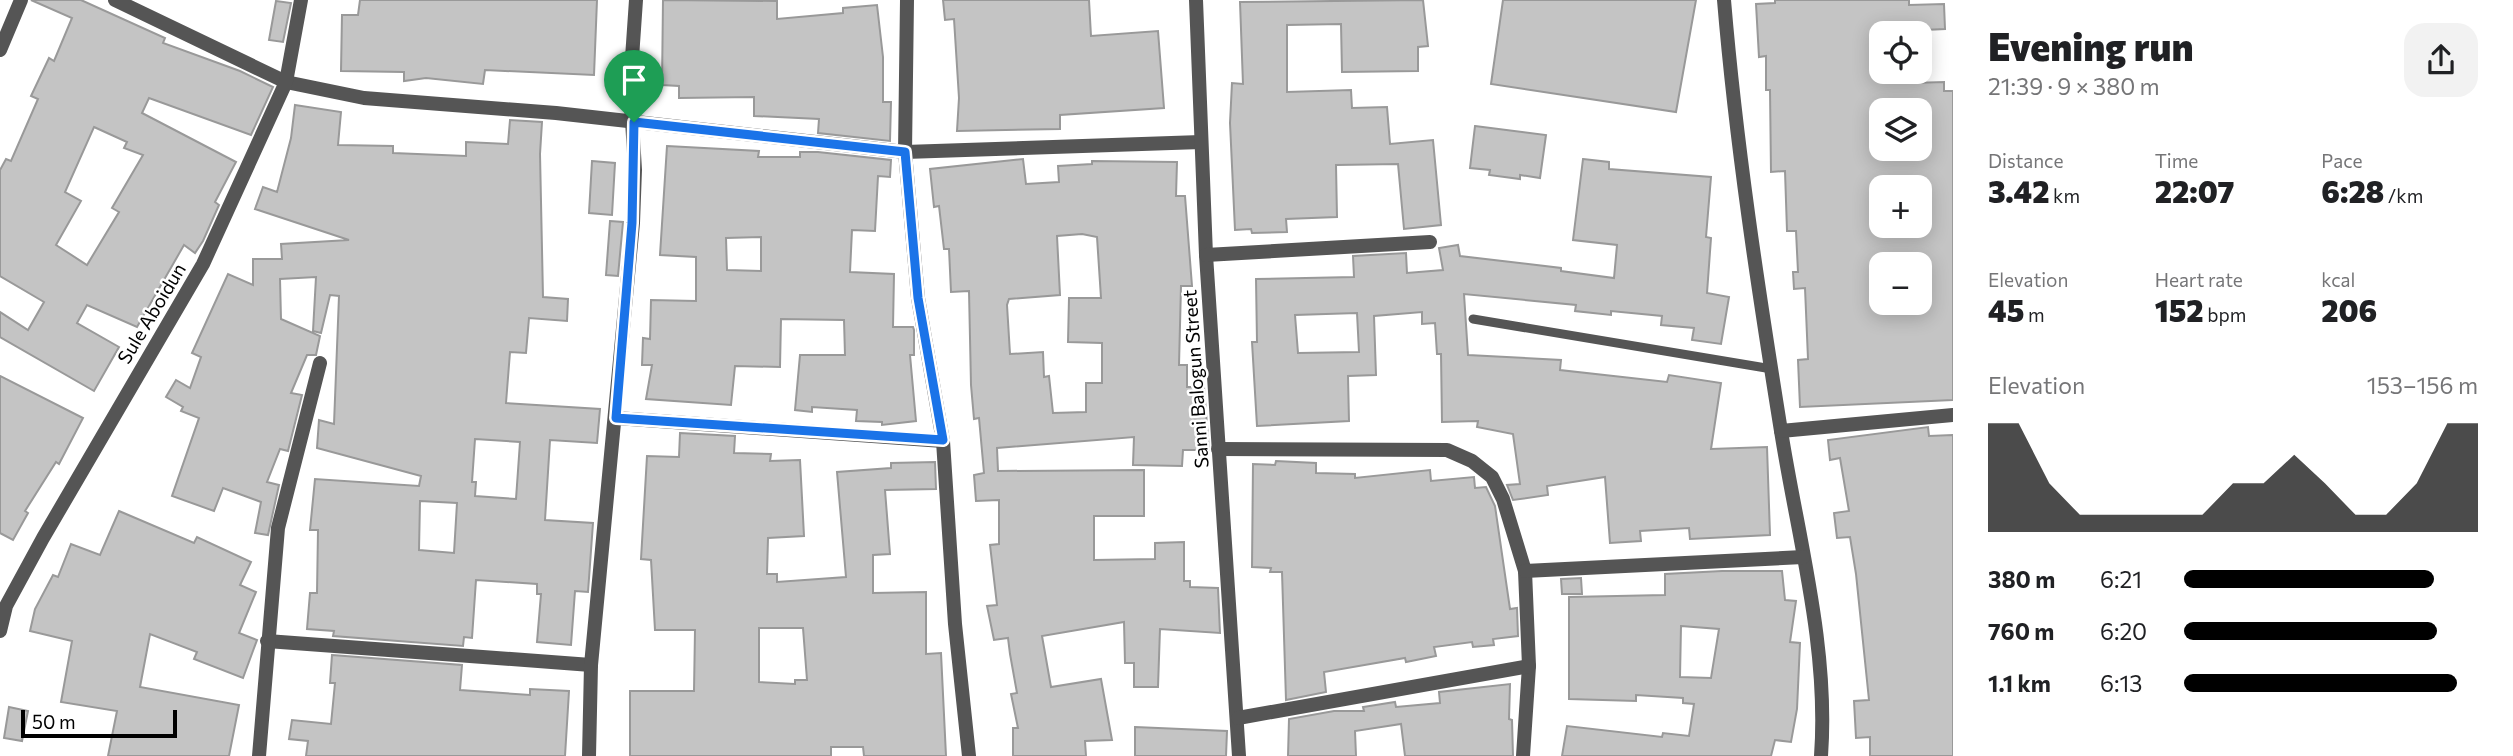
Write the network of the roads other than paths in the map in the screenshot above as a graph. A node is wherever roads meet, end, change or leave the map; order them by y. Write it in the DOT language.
graph roads {
  1 [pos="21,0"];
  2 [pos="115,0"];
  3 [pos="301,0"];
  4 [pos="636,0"];
  5 [pos="908,0"];
  6 [pos="1196,0"];
  7 [pos="1724,0"];
  8 [pos="0,51"];
  9 [pos="286,82"];
  10 [pos="634,122"];
  11 [pos="1201,142"];
  12 [pos="905,152"];
  13 [pos="1430,242"];
  14 [pos="1206,255"];
  15 [pos="1474,318"];
  16 [pos="320,363"];
  17 [pos="1772,369"];
  18 [pos="1953,415"];
  19 [pos="616,418"];
  20 [pos="1781,430"];
  21 [pos="943,440"];
  22 [pos="1218,449"];
  23 [pos="1803,557"];
  24 [pos="1525,571"];
  25 [pos="0,631"];
  26 [pos="267,641"];
  27 [pos="591,664"];
  28 [pos="1529,666"];
  29 [pos="1238,718"];
  30 [pos="259,756"];
  31 [pos="589,756"];
  32 [pos="969,756"];
  33 [pos="1239,756"];
  34 [pos="1523,756"];
  35 [pos="1821,756"];
  1 -- 8 [label="street"];
  2 -- 9 [label="street"];
  3 -- 9 [label="street, Sule Aboidun"];
  4 -- 10 [label="street"];
  5 -- 12 [label="street"];
  6 -- 11 [label="street, Sanni Balogun Street"];
  7 -- 17 [label="street"];
  9 -- 10 [label="street"];
  9 -- 25 [label="street, Sule Aboidun"];
  10 -- 12 [label="street"];
  10 -- 19 [label="street"];
  11 -- 12 [label="street"];
  11 -- 14 [label="street, Sanni Balogun Street"];
  12 -- 21 [label="street"];
  13 -- 14 [label="street"];
  14 -- 22 [label="street, Sanni Balogun Street"];
  15 -- 17 [label="lane"];
  16 -- 26 [label="street"];
  17 -- 20 [label="street"];
  18 -- 20 [label="street"];
  19 -- 21 [label="street"];
  19 -- 27 [label="street"];
  20 -- 23 [label="street"];
  21 -- 32 [label="street"];
  22 -- 24 [label="street"];
  22 -- 29 [label="street, Sanni Balogun Street"];
  23 -- 24 [label="street"];
  23 -- 35 [label="street"];
  24 -- 28 [label="street"];
  26 -- 27 [label="street"];
  26 -- 30 [label="street"];
  27 -- 31 [label="street"];
  28 -- 29 [label="street"];
  28 -- 34 [label="street"];
  29 -- 33 [label="street, Sanni Balogun Street"];
}
